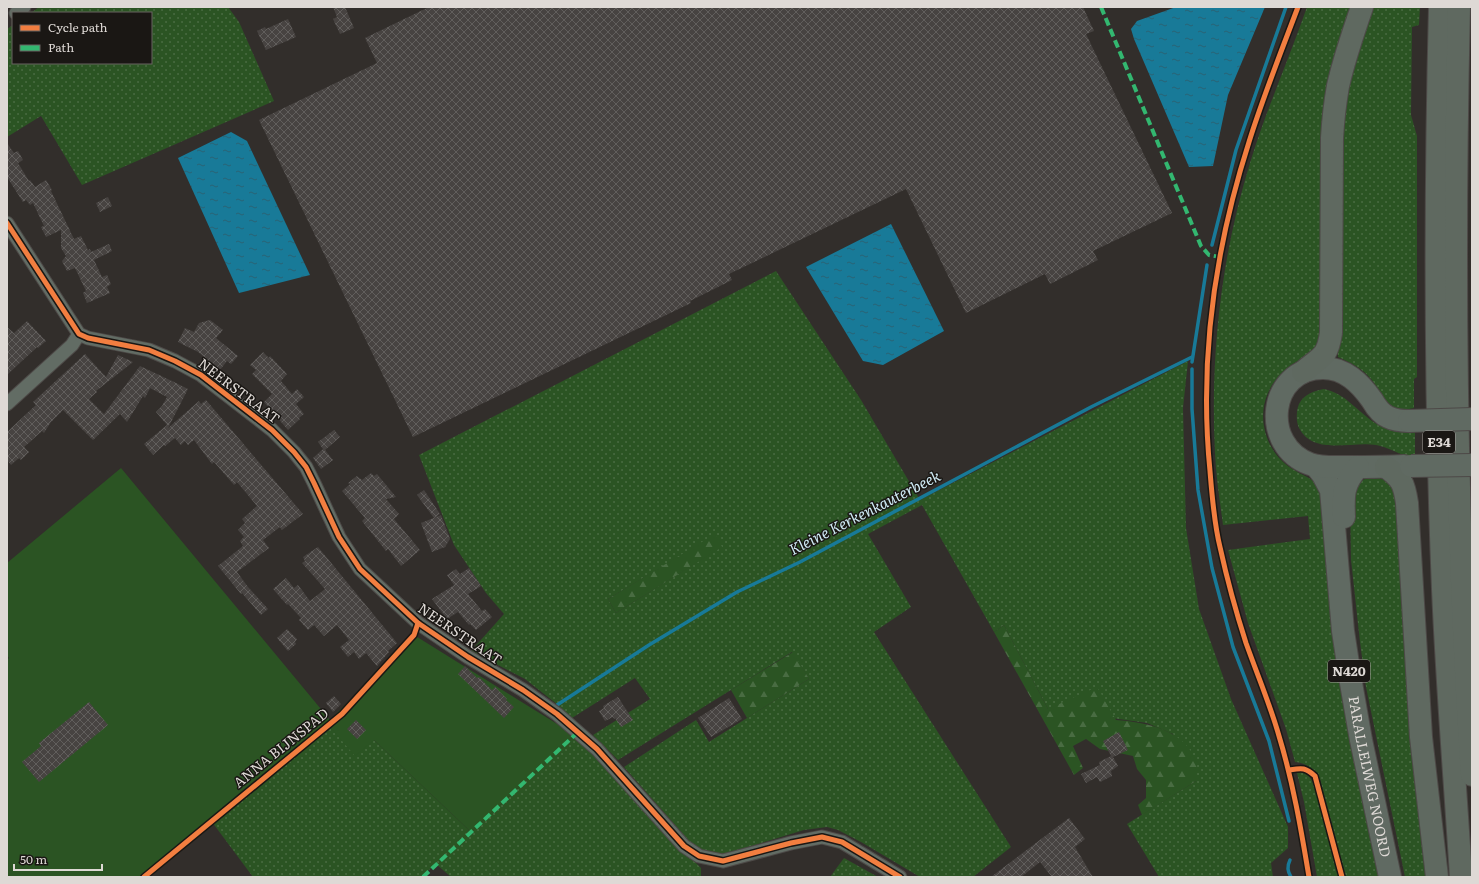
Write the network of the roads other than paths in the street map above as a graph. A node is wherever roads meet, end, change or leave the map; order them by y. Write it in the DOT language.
graph roads {
  1 [pos="1362,7"];
  2 [pos="1440,7"];
  3 [pos="1459,7"];
  4 [pos="7,223"];
  5 [pos="79,334"];
  6 [pos="1303,372"];
  7 [pos="7,404"];
  8 [pos="1472,419"];
  9 [pos="1472,465"];
  10 [pos="1316,466"];
  11 [pos="1386,466"];
  12 [pos="1358,467"];
  13 [pos="1472,775"];
  14 [pos="900,877"];
  15 [pos="1390,877"];
  16 [pos="1399,877"];
  17 [pos="1437,877"];
  18 [pos="1461,877"];
  1 -- 6 [label="highway"];
  2 -- 18 [label="highway, E34"];
  3 -- 13 [label="highway, E34"];
  4 -- 5 [label="street"];
  5 -- 7 [label="street"];
  5 -- 14 [label="street, NEERSTRAAT"];
  6 -- 8 [label="highway, bridge"];
  6 -- 10 [label="highway"];
  9 -- 11 [label="highway, bridge"];
  10 -- 12 [label="highway"];
  10 -- 15 [label="highway, PARALLELWEG NOORD / N420"];
  11 -- 12 [label="highway"];
  11 -- 17 [label="highway"];
  12 -- 16 [label="highway, PARALLELWEG NOORD / N420"];
}
